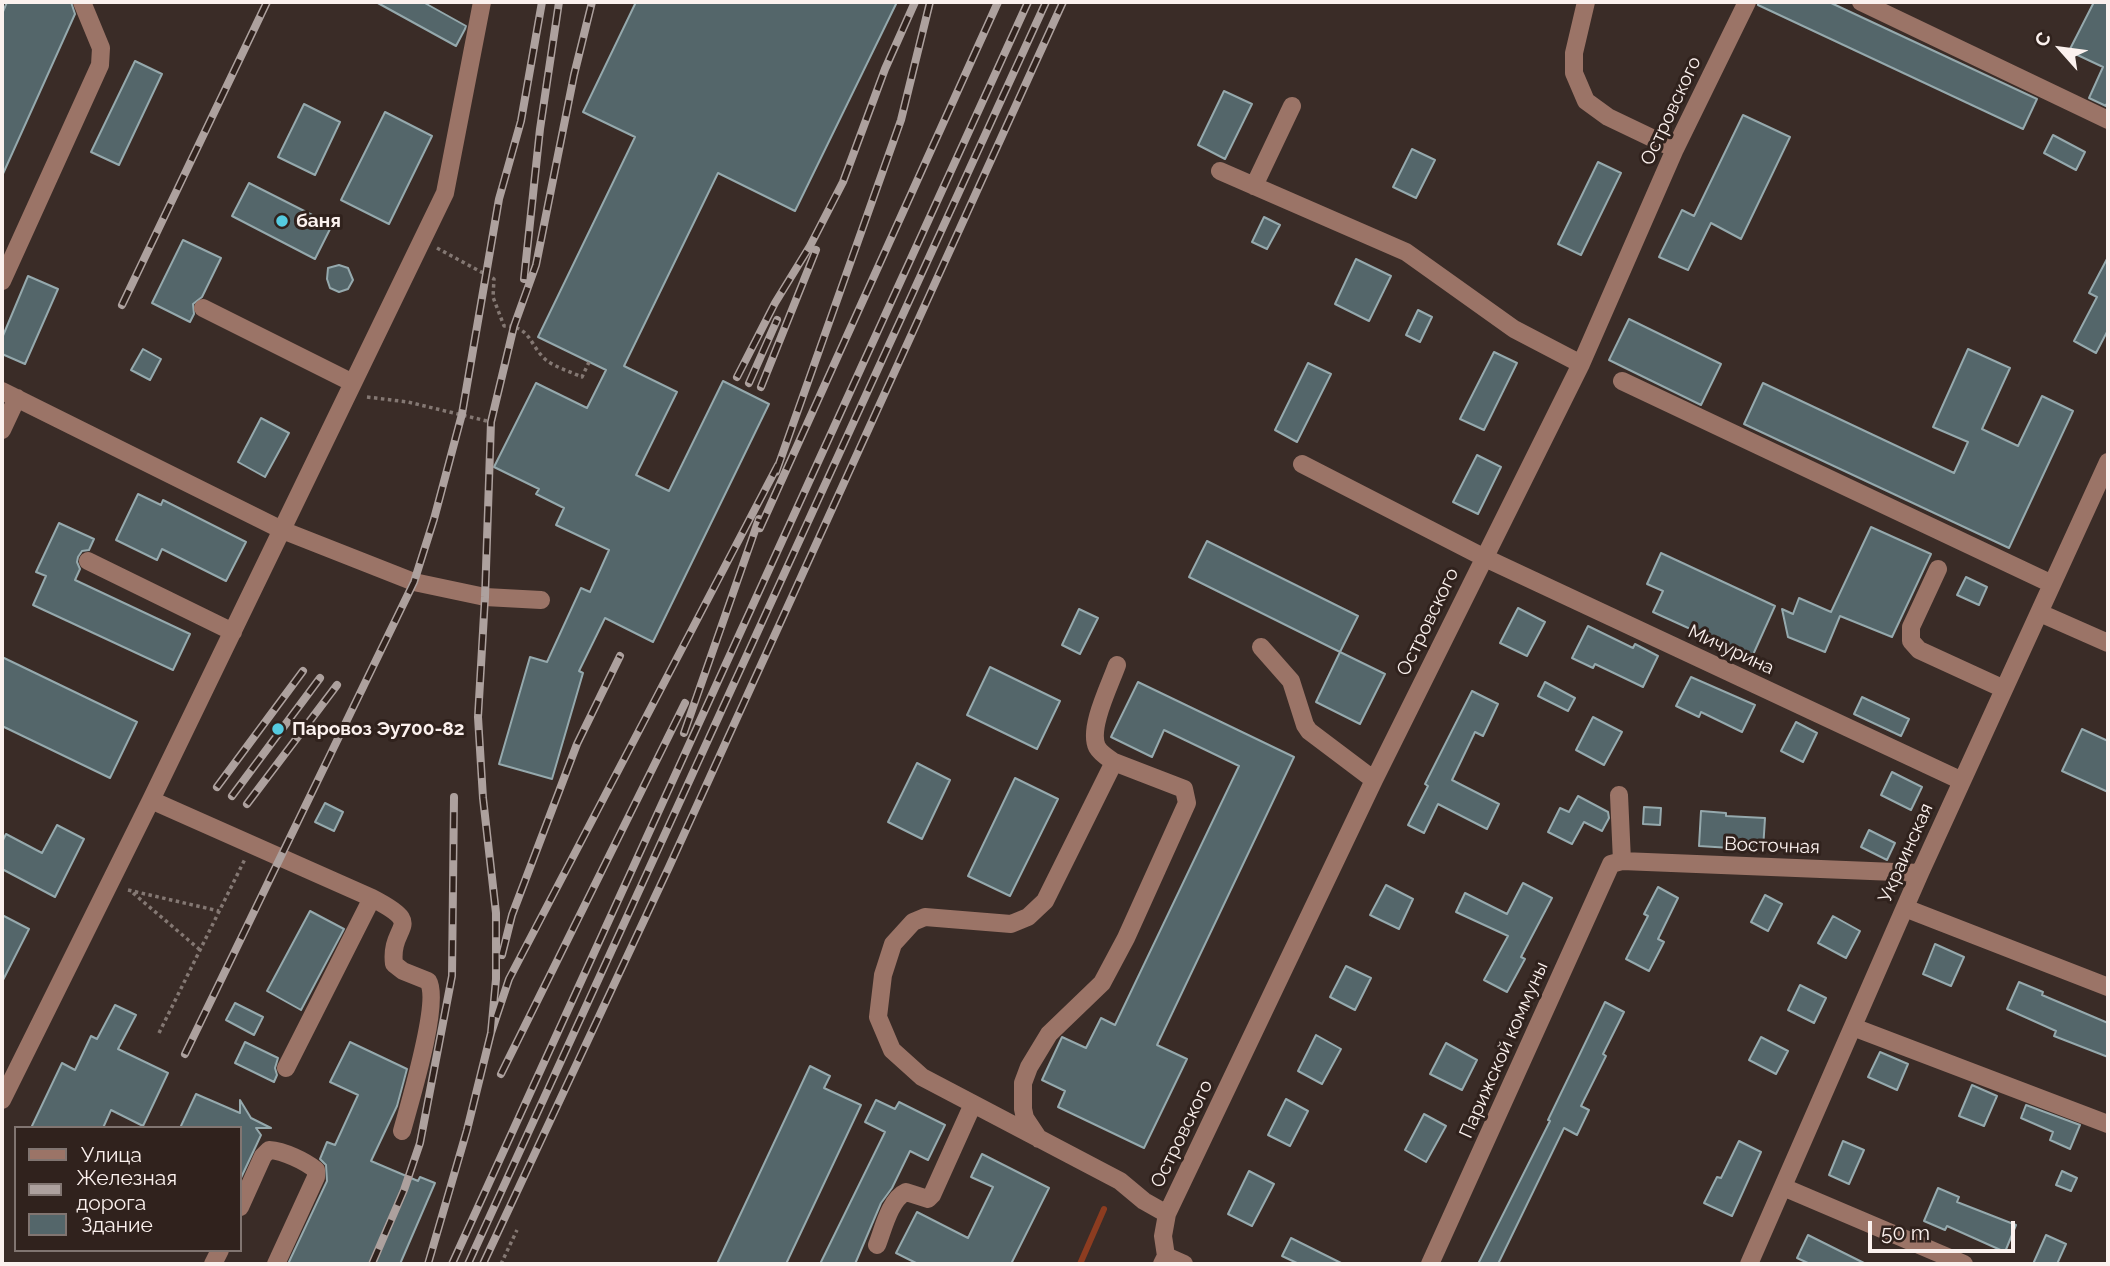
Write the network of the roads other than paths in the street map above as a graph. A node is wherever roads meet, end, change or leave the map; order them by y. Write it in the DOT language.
graph roads {
  1 [pos="82,2"];
  2 [pos="482,2"];
  3 [pos="1586,2"];
  4 [pos="1747,2"];
  5 [pos="1861,2"];
  6 [pos="1292,106"];
  7 [pos="2108,120"];
  8 [pos="1675,149"];
  9 [pos="1220,171"];
  10 [pos="1254,186"];
  11 [pos="2,281"];
  12 [pos="203,308"];
  13 [pos="1581,364"];
  14 [pos="1622,381"];
  15 [pos="350,389"];
  16 [pos="9,395"];
  17 [pos="2,430"];
  18 [pos="2108,462"];
  19 [pos="1302,464"];
  20 [pos="282,530"];
  21 [pos="1483,557"];
  22 [pos="88,561"];
  23 [pos="1938,569"];
  24 [pos="2052,584"];
  25 [pos="541,600"];
  26 [pos="2040,613"];
  27 [pos="233,632"];
  28 [pos="2108,643"];
  29 [pos="1261,646"];
  30 [pos="1117,665"];
  31 [pos="2004,689"];
  32 [pos="1114,762"];
  33 [pos="1374,780"];
  34 [pos="1962,781"];
  35 [pos="1619,795"];
  36 [pos="151,800"];
  37 [pos="1622,861"];
  38 [pos="1920,873"];
  39 [pos="372,898"];
  40 [pos="1905,908"];
  41 [pos="2108,987"];
  42 [pos="1853,1027"];
  43 [pos="286,1068"];
  44 [pos="2,1100"];
  45 [pos="972,1104"];
  46 [pos="2108,1124"];
  47 [pos="402,1131"];
  48 [pos="1039,1139"];
  49 [pos="1783,1187"];
  50 [pos="242,1203"];
  51 [pos="1167,1214"];
  52 [pos="877,1245"];
  53 [pos="1164,1260"];
  54 [pos="276,1264"];
  55 [pos="1184,1264"];
  56 [pos="1430,1264"];
  57 [pos="1749,1264"];
  58 [pos="1964,1264"];
  1 -- 11 [label="street"];
  2 -- 15 [label="street"];
  3 -- 8 [label="street"];
  4 -- 8 [label="street, Островского"];
  5 -- 7 [label="street"];
  6 -- 10 [label="street"];
  8 -- 13 [label="street, Островского"];
  9 -- 10 [label="street"];
  10 -- 13 [label="street"];
  12 -- 15 [label="street"];
  13 -- 21 [label="street, Островского"];
  14 -- 24 [label="street"];
  15 -- 20 [label="street"];
  16 -- 17 [label="street"];
  16 -- 20 [label="street"];
  18 -- 24 [label="street, Украинская"];
  19 -- 21 [label="street, Мичурина"];
  20 -- 25 [label="street"];
  20 -- 27 [label="street"];
  21 -- 33 [label="street, Островского"];
  21 -- 34 [label="street, Мичурина"];
  22 -- 27 [label="street"];
  23 -- 31 [label="street"];
  24 -- 26 [label="street, Украинская"];
  26 -- 28 [label="street"];
  26 -- 31 [label="street, Украинская"];
  27 -- 36 [label="street"];
  29 -- 33 [label="street"];
  30 -- 32 [label="street"];
  31 -- 34 [label="street, Украинская"];
  32 -- 45 [label="street"];
  32 -- 48 [label="street"];
  33 -- 51 [label="street, Островского"];
  34 -- 38 [label="street, Украинская"];
  35 -- 37 [label="street"];
  36 -- 39 [label="street"];
  36 -- 44 [label="street"];
  37 -- 38 [label="street, Восточная"];
  37 -- 56 [label="street, Парижской коммуны"];
  38 -- 40 [label="street, Украинская"];
  39 -- 43 [label="street"];
  39 -- 47 [label="street"];
  40 -- 41 [label="street"];
  40 -- 42 [label="street, Украинская"];
  42 -- 46 [label="street"];
  42 -- 49 [label="street, Украинская"];
  45 -- 48 [label="street"];
  45 -- 52 [label="street"];
  48 -- 51 [label="street"];
  49 -- 57 [label="street, Украинская"];
  49 -- 58 [label="street"];
  50 -- 54 [label="street"];
  51 -- 53 [label="street, Островского"];
  53 -- 55 [label="street"];
}
